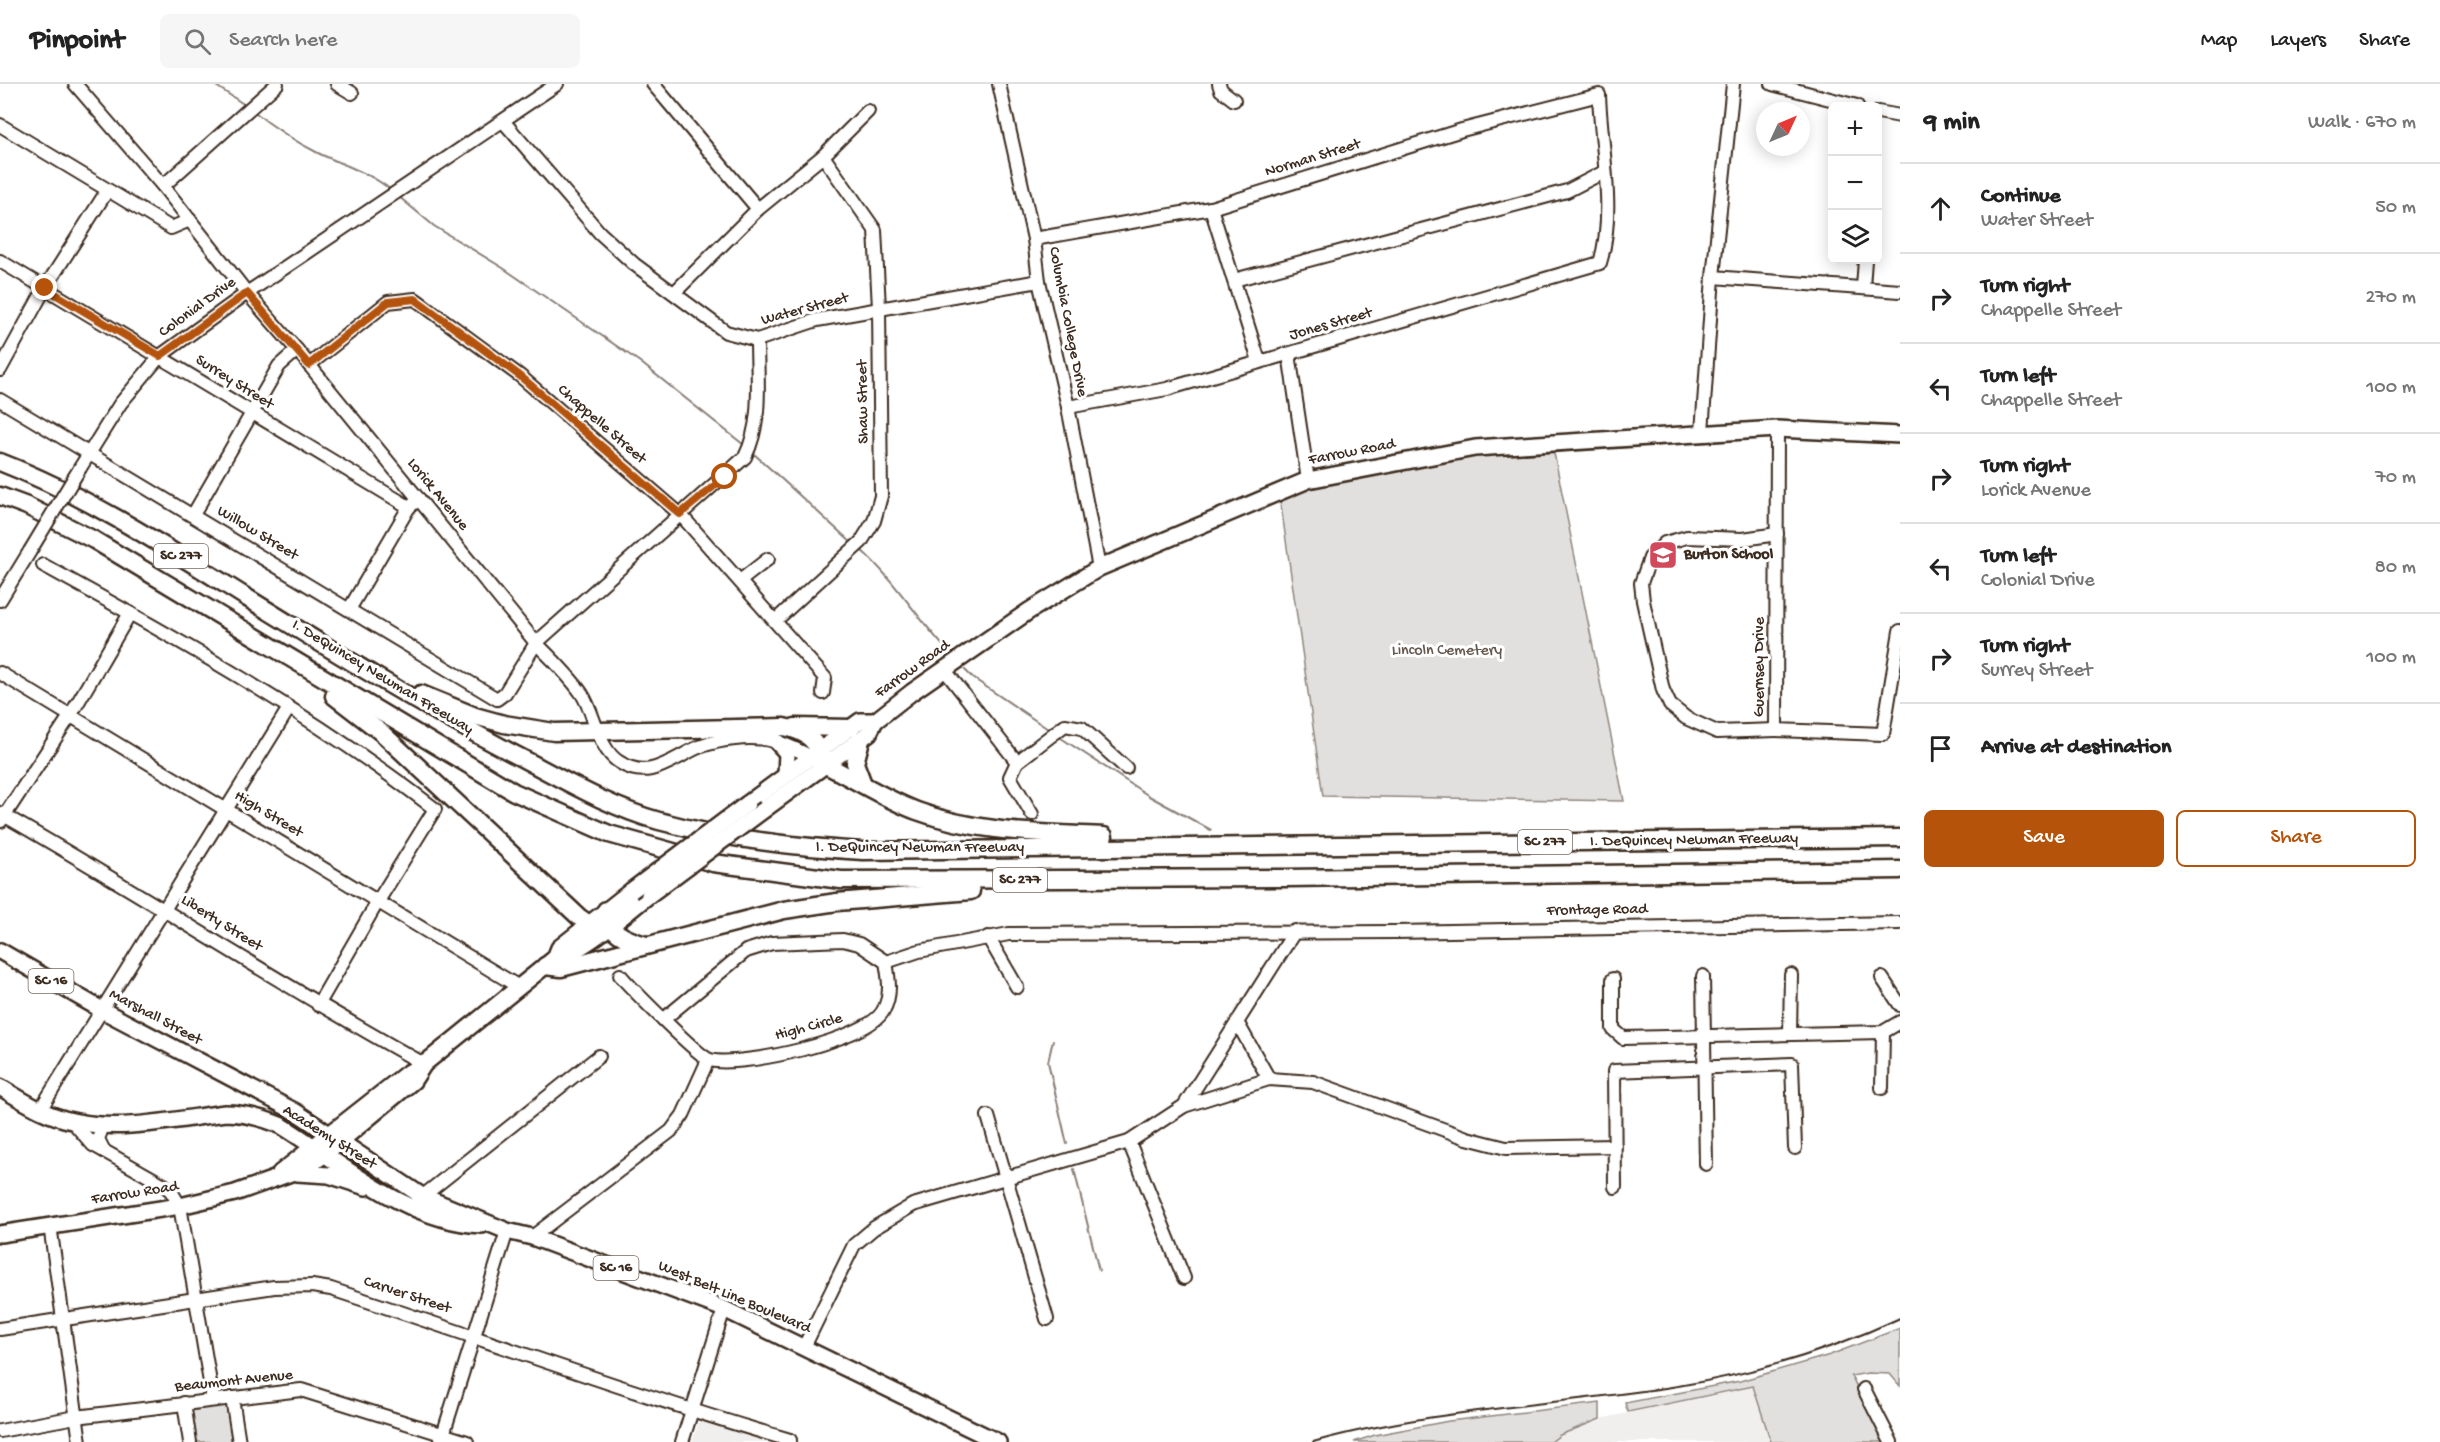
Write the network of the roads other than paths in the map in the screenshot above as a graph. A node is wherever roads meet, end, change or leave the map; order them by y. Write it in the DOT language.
graph roads {
  1 [pos="75,84"];
  2 [pos="277,84"];
  3 [pos="337,84"];
  4 [pos="557,84"];
  5 [pos="653,84"];
  6 [pos="999,84"];
  7 [pos="1219,84"];
  8 [pos="1733,84"];
  9 [pos="1772,84"];
  10 [pos="352,93"];
  11 [pos="1234,100"];
  12 [pos="1842,102"];
  13 [pos="868,111"];
  14 [pos="1882,113"];
  15 [pos="1900,116"];
  16 [pos="503,121"];
  17 [pos="0,125"];
  18 [pos="823,156"];
  19 [pos="1604,172"];
  20 [pos="163,186"];
  21 [pos="107,191"];
  22 [pos="1211,208"];
  23 [pos="758,209"];
  24 [pos="190,220"];
  25 [pos="1034,239"];
  26 [pos="0,261"];
  27 [pos="1865,264"];
  28 [pos="1713,277"];
  29 [pos="1234,280"];
  30 [pos="1039,281"];
  31 [pos="1863,287"];
  32 [pos="45,288"];
  33 [pos="1900,291"];
  34 [pos="247,293"];
  35 [pos="674,293"];
  36 [pos="879,308"];
  37 [pos="757,340"];
  38 [pos="297,350"];
  39 [pos="1289,354"];
  40 [pos="160,356"];
  41 [pos="1259,361"];
  42 [pos="309,365"];
  43 [pos="0,370"];
  44 [pos="0,400"];
  45 [pos="1068,407"];
  46 [pos="250,413"];
  47 [pos="1777,429"];
  48 [pos="1702,432"];
  49 [pos="1900,435"];
  50 [pos="90,453"];
  51 [pos="0,462"];
  52 [pos="1308,480"];
  53 [pos="0,496"];
  54 [pos="414,503"];
  55 [pos="680,514"];
  56 [pos="193,515"];
  57 [pos="1777,534"];
  58 [pos="768,559"];
  59 [pos="43,565"];
  60 [pos="1099,568"];
  61 [pos="740,581"];
  62 [pos="0,600"];
  63 [pos="205,607"];
  64 [pos="350,608"];
  65 [pos="130,613"];
  66 [pos="775,621"];
  67 [pos="1900,631"];
  68 [pos="536,642"];
  69 [pos="354,664"];
  70 [pos="944,669"];
  71 [pos="0,673"];
  72 [pos="823,693"];
  73 [pos="496,699"];
  74 [pos="289,708"];
  75 [pos="70,716"];
  76 [pos="1776,730"];
  77 [pos="599,731"];
  78 [pos="780,734"];
  79 [pos="856,734"];
  80 [pos="819,757"];
  81 [pos="1017,762"];
  82 [pos="1126,768"];
  83 [pos="786,775"];
  84 [pos="863,784"];
  85 [pos="226,809"];
  86 [pos="1032,814"];
  87 [pos="1,817"];
  88 [pos="1900,838"];
  89 [pos="1191,846"];
  90 [pos="1900,870"];
  91 [pos="1166,879"];
  92 [pos="378,901"];
  93 [pos="165,908"];
  94 [pos="608,917"];
  95 [pos="1900,923"];
  96 [pos="589,924"];
  97 [pos="1295,931"];
  98 [pos="988,937"];
  99 [pos="646,945"];
  100 [pos="0,951"];
  101 [pos="550,962"];
  102 [pos="886,962"];
  103 [pos="620,975"];
  104 [pos="1791,975"];
  105 [pos="1703,976"];
  106 [pos="1882,978"];
  107 [pos="1613,979"];
  108 [pos="519,987"];
  109 [pos="1017,987"];
  110 [pos="318,1005"];
  111 [pos="1900,1005"];
  112 [pos="102,1010"];
  113 [pos="664,1019"];
  114 [pos="1900,1022"];
  115 [pos="1238,1024"];
  116 [pos="1883,1032"];
  117 [pos="1790,1034"];
  118 [pos="1703,1037"];
  119 [pos="599,1056"];
  120 [pos="708,1060"];
  121 [pos="1703,1063"];
  122 [pos="424,1064"];
  123 [pos="1269,1079"];
  124 [pos="0,1087"];
  125 [pos="249,1087"];
  126 [pos="1882,1088"];
  127 [pos="1184,1106"];
  128 [pos="40,1110"];
  129 [pos="296,1112"];
  130 [pos="238,1113"];
  131 [pos="988,1116"];
  132 [pos="72,1121"];
  133 [pos="103,1126"];
  134 [pos="335,1139"];
  135 [pos="1129,1142"];
  136 [pos="1615,1146"];
  137 [pos="1795,1148"];
  138 [pos="319,1150"];
  139 [pos="104,1151"];
  140 [pos="1706,1164"];
  141 [pos="291,1173"];
  142 [pos="1005,1178"];
  143 [pos="273,1179"];
  144 [pos="1616,1187"];
  145 [pos="377,1190"];
  146 [pos="416,1201"];
  147 [pos="180,1206"];
  148 [pos="50,1225"];
  149 [pos="500,1228"];
  150 [pos="0,1234"];
  151 [pos="532,1237"];
  152 [pos="1184,1278"];
  153 [pos="196,1299"];
  154 [pos="724,1309"];
  155 [pos="63,1319"];
  156 [pos="1047,1319"];
  157 [pos="0,1329"];
  158 [pos="475,1336"];
  159 [pos="804,1347"];
  160 [pos="1864,1389"];
  161 [pos="232,1398"];
  162 [pos="213,1400"];
  163 [pos="184,1403"];
  164 [pos="691,1411"];
  165 [pos="76,1418"];
  166 [pos="0,1431"];
  167 [pos="442,1438"];
  168 [pos="790,1440"];
  169 [pos="80,1442"];
  170 [pos="190,1442"];
  171 [pos="239,1442"];
  172 [pos="467,1442"];
  173 [pos="682,1442"];
  174 [pos="998,1442"];
  175 [pos="1891,1442"];
  1 -- 20 [label="street, Lorick Avenue"];
  2 -- 20 [label="street"];
  3 -- 10 [label="street"];
  4 -- 16 [label="street, Colonial Drive"];
  5 -- 23 [label="street"];
  6 -- 25 [label="street, Columbia College Drive"];
  7 -- 11 [label="street"];
  8 -- 28 [label="street"];
  9 -- 12 [label="street"];
  13 -- 18 [label="street"];
  14 -- 15 [label="street"];
  16 -- 34 [label="street, Colonial Drive"];
  16 -- 35 [label="street"];
  17 -- 21 [label="street"];
  18 -- 23 [label="street"];
  18 -- 36 [label="street, Shaw Street"];
  19 -- 22 [label="street, Norman Street"];
  19 -- 29 [label="street"];
  19 -- 39 [label="street, Jones Street"];
  20 -- 24 [label="street, Lorick Avenue"];
  21 -- 24 [label="street"];
  21 -- 32 [label="street"];
  22 -- 25 [label="street, Norman Street"];
  22 -- 29 [label="street"];
  23 -- 35 [label="street"];
  24 -- 34 [label="street, Lorick Avenue"];
  25 -- 30 [label="street, Columbia College Drive"];
  26 -- 32 [label="street, Surrey Street"];
  27 -- 31 [label="street"];
  28 -- 31 [label="street"];
  28 -- 48 [label="street"];
  29 -- 41 [label="street"];
  30 -- 36 [label="street, Water Street"];
  30 -- 45 [label="street, Columbia College Drive"];
  31 -- 33 [label="street"];
  32 -- 40 [label="street, Surrey Street"];
  32 -- 43 [label="street"];
  34 -- 38 [label="street, Lorick Avenue"];
  34 -- 40 [label="street, Colonial Drive"];
  35 -- 37 [label="street"];
  36 -- 37 [label="street, Water Street"];
  36 -- 66 [label="street, Shaw Street"];
  37 -- 55 [label="street, Water Street"];
  38 -- 42 [label="street, Lorick Avenue"];
  38 -- 46 [label="street"];
  39 -- 41 [label="street, Jones Street"];
  39 -- 52 [label="street"];
  40 -- 46 [label="street, Surrey Street"];
  40 -- 50 [label="street, Colonial Drive"];
  41 -- 45 [label="street, Jones Street"];
  42 -- 54 [label="street, Lorick Avenue"];
  42 -- 55 [label="street, Chappelle Street"];
  44 -- 50 [label="street, Willow Street"];
  45 -- 60 [label="street, Columbia College Drive"];
  46 -- 54 [label="street, Surrey Street"];
  46 -- 56 [label="street"];
  47 -- 48 [label="main road, Farrow Road"];
  47 -- 49 [label="main road, Farrow Road"];
  47 -- 57 [label="street, Guernsey Drive"];
  48 -- 52 [label="main road, Farrow Road"];
  50 -- 56 [label="street, Willow Street"];
  50 -- 62 [label="street, Colonial Drive, bridge"];
  51 -- 69 [label="highway, I. DeQuincey Newman Freeway / SC 277"];
  52 -- 60 [label="main road, Farrow Road"];
  53 -- 63 [label="highway, I. DeQuincey Newman Freeway / SC 277"];
  54 -- 64 [label="street"];
  54 -- 68 [label="street, Lorick Avenue"];
  55 -- 61 [label="street, Chappelle Street"];
  55 -- 68 [label="street, Water Street"];
  56 -- 64 [label="street, Willow Street"];
  57 -- 76 [label="street, Guernsey Drive"];
  57 -- 76 [label="street"];
  58 -- 61 [label="street"];
  59 -- 65 [label="street"];
  60 -- 70 [label="main road, Farrow Road"];
  61 -- 66 [label="street, Chappelle Street"];
  63 -- 91 [label="highway, I. DeQuincey Newman Freeway / SC 277"];
  63 -- 96 [label="highway"];
  64 -- 73 [label="street, Willow Street"];
  65 -- 74 [label="street"];
  65 -- 75 [label="street"];
  66 -- 72 [label="street, Chappelle Street"];
  67 -- 76 [label="street, Guernsey Drive"];
  68 -- 73 [label="street, Water Street"];
  68 -- 77 [label="street, Lorick Avenue"];
  69 -- 77 [label="highway"];
  69 -- 89 [label="highway, I. DeQuincey Newman Freeway / SC 277"];
  70 -- 79 [label="main road, Farrow Road"];
  70 -- 81 [label="street"];
  71 -- 75 [label="street, High Street"];
  74 -- 85 [label="street"];
  74 -- 92 [label="street"];
  75 -- 85 [label="street, High Street"];
  75 -- 87 [label="street"];
  77 -- 78 [label="highway"];
  77 -- 78 [label="street, Lorick Avenue"];
  78 -- 79 [label="highway"];
  78 -- 80 [label="highway"];
  78 -- 83 [label="main road"];
  79 -- 80 [label="main road, Farrow Road"];
  79 -- 84 [label="highway"];
  80 -- 83 [label="main road, Farrow Road"];
  80 -- 84 [label="highway"];
  80 -- 94 [label="main road, Farrow Road, bridge"];
  81 -- 82 [label="street"];
  81 -- 86 [label="street"];
  83 -- 94 [label="main road, Farrow Road, bridge"];
  84 -- 89 [label="highway"];
  85 -- 92 [label="street, High Street"];
  85 -- 93 [label="street"];
  87 -- 93 [label="street, Liberty Street"];
  88 -- 89 [label="highway, I. DeQuincey Newman Freeway / SC 277"];
  90 -- 91 [label="highway, I. DeQuincey Newman Freeway / SC 277"];
  91 -- 99 [label="highway"];
  92 -- 108 [label="street, High Street"];
  92 -- 110 [label="street"];
  93 -- 110 [label="street, Liberty Street"];
  93 -- 112 [label="street"];
  94 -- 96 [label="highway"];
  94 -- 99 [label="highway"];
  94 -- 101 [label="main road, Farrow Road"];
  95 -- 97 [label="street, Frontage Road"];
  96 -- 101 [label="main road, Farrow Road"];
  97 -- 98 [label="street, Frontage Road"];
  97 -- 115 [label="street"];
  98 -- 102 [label="street"];
  98 -- 109 [label="street"];
  99 -- 101 [label="highway"];
  100 -- 112 [label="main road, Marshall Street / SC 16"];
  101 -- 108 [label="main road, Farrow Road"];
  102 -- 113 [label="street"];
  102 -- 120 [label="street, High Circle"];
  103 -- 113 [label="street"];
  104 -- 117 [label="street"];
  105 -- 118 [label="street"];
  106 -- 111 [label="street"];
  107 -- 118 [label="street"];
  108 -- 122 [label="main road, Farrow Road"];
  110 -- 122 [label="street, Liberty Street"];
  112 -- 125 [label="main road, Marshall Street / SC 16"];
  112 -- 128 [label="street"];
  113 -- 120 [label="street"];
  114 -- 116 [label="street"];
  115 -- 123 [label="street"];
  115 -- 127 [label="street"];
  116 -- 117 [label="street"];
  116 -- 126 [label="street"];
  117 -- 118 [label="street"];
  118 -- 121 [label="street"];
  119 -- 146 [label="street"];
  120 -- 151 [label="street"];
  121 -- 136 [label="street"];
  121 -- 137 [label="street"];
  121 -- 140 [label="street"];
  122 -- 134 [label="main road, Farrow Road"];
  123 -- 127 [label="street"];
  123 -- 136 [label="street"];
  124 -- 128 [label="main road, Academy Street / SC 16"];
  125 -- 129 [label="main road, Marshall Street / SC 16"];
  125 -- 130 [label="main road"];
  127 -- 135 [label="street"];
  128 -- 132 [label="main road, Academy Street / SC 16"];
  129 -- 134 [label="main road, West Belt Line Boulevard / SC 16"];
  130 -- 133 [label="main road, Academy Street / SC 16"];
  130 -- 138 [label="main road, Academy Street / SC 16"];
  131 -- 142 [label="street"];
  132 -- 133 [label="main road, Academy Street / SC 16"];
  132 -- 139 [label="street, Academy Street"];
  133 -- 139 [label="street"];
  134 -- 138 [label="main road, Farrow Road"];
  134 -- 146 [label="main road, West Belt Line Boulevard / SC 16"];
  135 -- 142 [label="street"];
  135 -- 152 [label="street"];
  136 -- 144 [label="street"];
  138 -- 141 [label="main road, Farrow Road"];
  138 -- 143 [label="main road, Farrow Road"];
  138 -- 145 [label="main road, Academy Street / SC 16"];
  139 -- 147 [label="street, Academy Street"];
  141 -- 143 [label="main road, Farrow Road"];
  141 -- 145 [label="main road"];
  142 -- 156 [label="street"];
  142 -- 159 [label="street"];
  143 -- 147 [label="main road, Farrow Road"];
  145 -- 146 [label="main road, Academy Street / SC 16"];
  146 -- 149 [label="main road, West Belt Line Boulevard / SC 16"];
  147 -- 148 [label="main road, Farrow Road"];
  147 -- 153 [label="street"];
  148 -- 150 [label="main road, Farrow Road"];
  148 -- 155 [label="street"];
  149 -- 151 [label="main road, West Belt Line Boulevard / SC 16"];
  149 -- 158 [label="street"];
  151 -- 154 [label="main road, West Belt Line Boulevard / SC 16"];
  153 -- 155 [label="street, Carver Street"];
  153 -- 158 [label="street, Carver Street"];
  153 -- 162 [label="street"];
  154 -- 159 [label="main road, West Belt Line Boulevard / SC 16"];
  154 -- 164 [label="street"];
  155 -- 157 [label="street, Carver Street"];
  155 -- 165 [label="street"];
  158 -- 164 [label="street, Carver Street"];
  158 -- 167 [label="street"];
  159 -- 174 [label="main road, West Belt Line Boulevard / SC 16"];
  160 -- 175 [label="street"];
  161 -- 162 [label="street, Beaumont Avenue"];
  161 -- 167 [label="street, Beaumont Avenue"];
  161 -- 171 [label="street"];
  162 -- 163 [label="street, Beaumont Avenue"];
  163 -- 165 [label="street, Beaumont Avenue"];
  163 -- 170 [label="street"];
  164 -- 168 [label="street, Carver Street"];
  164 -- 173 [label="street"];
  165 -- 166 [label="street, Beaumont Avenue"];
  165 -- 169 [label="street"];
  167 -- 172 [label="street, Beaumont Avenue"];
}
